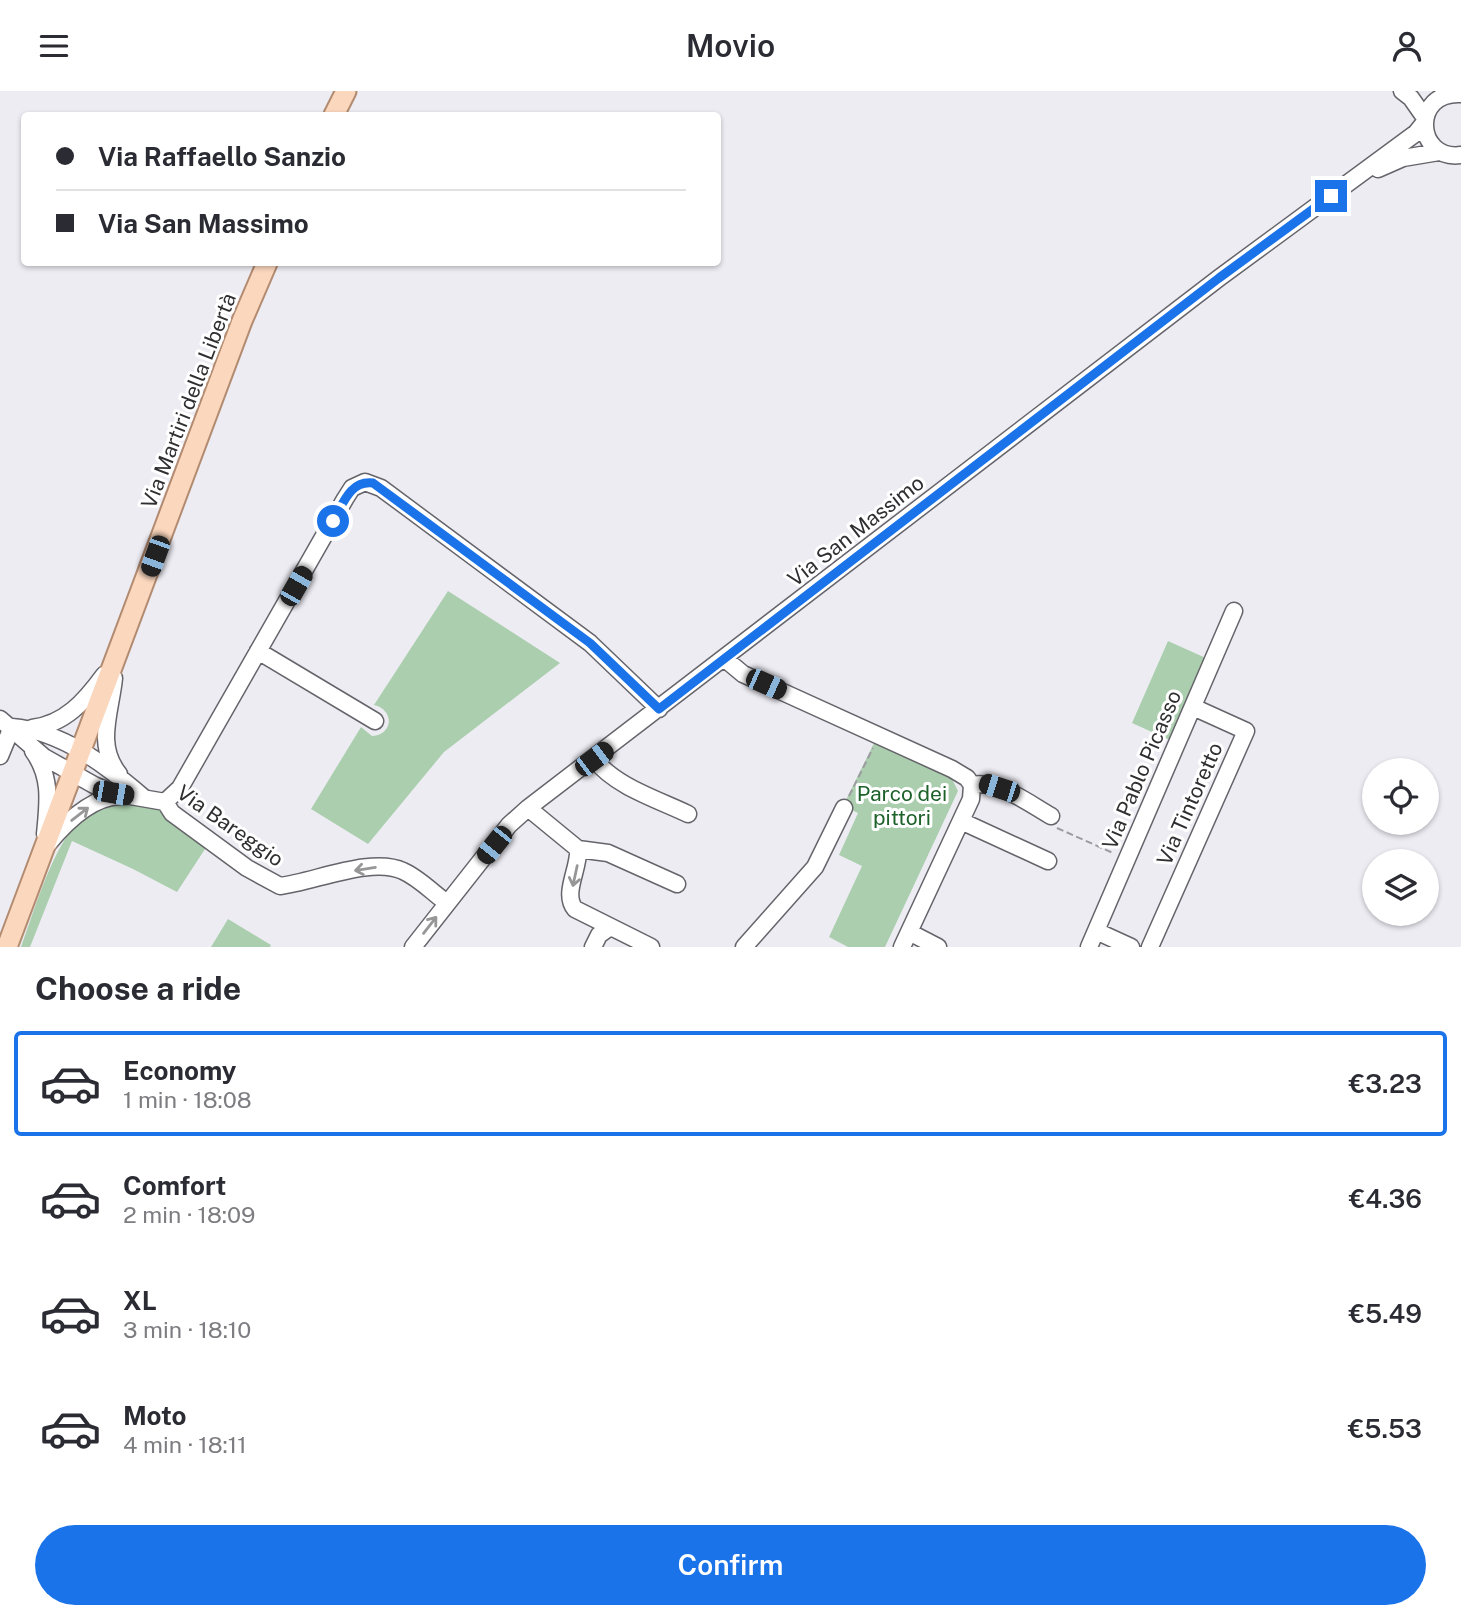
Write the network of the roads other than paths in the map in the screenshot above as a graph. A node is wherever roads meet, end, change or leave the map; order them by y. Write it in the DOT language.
graph roads {
  1 [pos="1402,91"];
  2 [pos="1412,91"];
  3 [pos="1453,93"];
  4 [pos="344,94"];
  5 [pos="335,112"];
  6 [pos="1424,121"];
  7 [pos="1439,152"];
  8 [pos="1461,155"];
  9 [pos="1353,179"];
  10 [pos="266,266"];
  11 [pos="1234,611"];
  12 [pos="258,652"];
  13 [pos="725,659"];
  14 [pos="115,661"];
  15 [pos="1193,707"];
  16 [pos="659,709"];
  17 [pos="375,721"];
  18 [pos="6,723"];
  19 [pos="28,736"];
  20 [pos="81,752"];
  21 [pos="0,756"];
  22 [pos="594,759"];
  23 [pos="73,774"];
  24 [pos="972,785"];
  25 [pos="132,792"];
  26 [pos="165,802"];
  27 [pos="528,808"];
  28 [pos="844,808"];
  29 [pos="688,814"];
  30 [pos="1051,816"];
  31 [pos="961,821"];
  32 [pos="578,849"];
  33 [pos="43,852"];
  34 [pos="1048,861"];
  35 [pos="677,884"];
  36 [pos="462,885"];
  37 [pos="427,888"];
  38 [pos="447,903"];
  39 [pos="610,927"];
  40 [pos="1096,930"];
  41 [pos="905,940"];
  42 [pos="8,947"];
  43 [pos="413,947"];
  44 [pos="593,947"];
  45 [pos="651,947"];
  46 [pos="744,947"];
  47 [pos="937,947"];
  48 [pos="1089,947"];
  49 [pos="1131,947"];
  50 [pos="1150,947"];
  1 -- 6 [label="street"];
  2 -- 3 [label="street"];
  3 -- 6 [label="street, Via San Massimo"];
  4 -- 5 [label="main road"];
  6 -- 7 [label="street"];
  6 -- 9 [label="street, Via San Massimo"];
  7 -- 8 [label="street, Via San Massimo"];
  7 -- 9 [label="street, Via San Massimo"];
  9 -- 13 [label="street, Via San Massimo"];
  10 -- 14 [label="main road, Via Martiri della Libertà"];
  11 -- 15 [label="street, Via Pablo Picasso"];
  12 -- 16 [label="street"];
  12 -- 17 [label="street"];
  12 -- 26 [label="street"];
  13 -- 16 [label="street, Via San Massimo"];
  13 -- 24 [label="street"];
  14 -- 19 [label="street"];
  14 -- 20 [label="main road, Via Martiri della Libertà"];
  14 -- 25 [label="street"];
  15 -- 40 [label="street, Via Pablo Picasso"];
  15 -- 50 [label="street, Via Tintoretto"];
  16 -- 22 [label="street, Via San Massimo"];
  18 -- 19 [label="street"];
  18 -- 21 [label="street"];
  19 -- 20 [label="street, Via Bareggio"];
  19 -- 23 [label="street, Via Bareggio"];
  19 -- 33 [label="street"];
  20 -- 23 [label="main road, Via Martiri della Libertà"];
  20 -- 25 [label="street, Via Bareggio"];
  22 -- 27 [label="street, Via San Massimo"];
  22 -- 29 [label="street"];
  23 -- 25 [label="street, Via Bareggio"];
  23 -- 33 [label="main road, Via Martiri della Libertà"];
  24 -- 30 [label="street"];
  24 -- 31 [label="street"];
  25 -- 26 [label="street, Via Bareggio"];
  33 -- 25 [label="street, Via Bareggio, one-way"];
  37 -- 26 [label="street, Via Bareggio, one-way"];
  27 -- 32 [label="street"];
  27 -- 36 [label="street, Via San Massimo"];
  28 -- 46 [label="street"];
  31 -- 34 [label="street"];
  31 -- 41 [label="street"];
  32 -- 35 [label="street"];
  32 -- 39 [label="street, one-way"];
  33 -- 42 [label="main road, Via Martiri della Libertà"];
  36 -- 37 [label="street"];
  36 -- 38 [label="street, Via San Massimo"];
  37 -- 38 [label="street, Via Bareggio"];
  43 -- 38 [label="street, Via San Massimo, one-way"];
  39 -- 44 [label="street"];
  39 -- 45 [label="street"];
  40 -- 48 [label="street, Via Pablo Picasso"];
  40 -- 49 [label="street"];
  41 -- 47 [label="street"];
}
